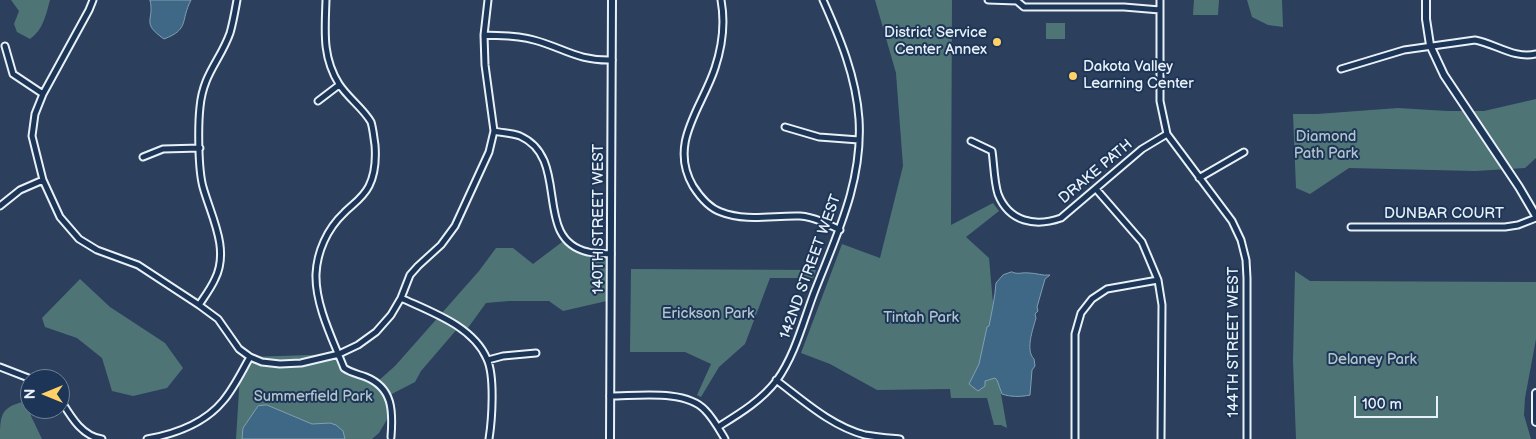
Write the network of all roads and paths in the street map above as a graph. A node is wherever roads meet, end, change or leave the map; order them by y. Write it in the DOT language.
graph roads {
  1 [pos="93,0"];
  2 [pos="238,0"];
  3 [pos="326,0"];
  4 [pos="488,0"];
  5 [pos="612,0"];
  6 [pos="721,0"];
  7 [pos="822,0"];
  8 [pos="988,0"];
  9 [pos="1160,0"];
  10 [pos="1426,0"];
  11 [pos="1160,10"];
  12 [pos="484,35"];
  13 [pos="1430,45"];
  14 [pos="5,46"];
  15 [pos="1536,54"];
  16 [pos="612,60"];
  17 [pos="1340,69"];
  18 [pos="339,84"];
  19 [pos="43,94"];
  20 [pos="318,101"];
  21 [pos="785,127"];
  22 [pos="494,131"];
  23 [pos="1167,134"];
  24 [pos="859,140"];
  25 [pos="971,141"];
  26 [pos="200,148"];
  27 [pos="1244,152"];
  28 [pos="143,157"];
  29 [pos="1199,178"];
  30 [pos="43,180"];
  31 [pos="1096,188"];
  32 [pos="0,206"];
  33 [pos="1536,217"];
  34 [pos="1351,227"];
  35 [pos="840,230"];
  36 [pos="611,254"];
  37 [pos="1158,280"];
  38 [pos="401,298"];
  39 [pos="199,305"];
  40 [pos="536,353"];
  41 [pos="339,354"];
  42 [pos="250,357"];
  43 [pos="488,360"];
  44 [pos="0,367"];
  45 [pos="20,375"];
  46 [pos="776,380"];
  47 [pos="1536,393"];
  48 [pos="610,396"];
  49 [pos="70,415"];
  50 [pos="1536,422"];
  51 [pos="718,427"];
  52 [pos="391,437"];
  53 [pos="102,439"];
  54 [pos="147,439"];
  55 [pos="489,439"];
  56 [pos="610,439"];
  57 [pos="725,439"];
  58 [pos="900,439"];
  59 [pos="1075,439"];
  60 [pos="1161,439"];
  61 [pos="1247,439"];
  1 -- 19 [label="street"];
  2 -- 26 [label="street"];
  3 -- 18 [label="street"];
  4 -- 12 [label="street"];
  5 -- 16 [label="street, 140TH STREET WEST"];
  6 -- 35 [label="street"];
  7 -- 24 [label="street, 142ND STREET WEST"];
  8 -- 11 [label="street"];
  9 -- 11 [label="street, 144TH STREET WEST"];
  10 -- 13 [label="street"];
  11 -- 23 [label="street, 144TH STREET WEST"];
  12 -- 16 [label="street"];
  12 -- 22 [label="street"];
  13 -- 15 [label="street"];
  13 -- 17 [label="street"];
  13 -- 33 [label="street"];
  14 -- 19 [label="street"];
  16 -- 36 [label="street, 140TH STREET WEST"];
  18 -- 20 [label="street"];
  18 -- 41 [label="street"];
  19 -- 30 [label="street"];
  21 -- 24 [label="street"];
  22 -- 36 [label="street"];
  22 -- 38 [label="street"];
  23 -- 29 [label="street, 144TH STREET WEST"];
  23 -- 31 [label="street, DRAKE PATH"];
  24 -- 35 [label="street, 142ND STREET WEST"];
  25 -- 31 [label="street, DRAKE PATH"];
  26 -- 28 [label="street"];
  26 -- 39 [label="street"];
  27 -- 29 [label="street"];
  29 -- 61 [label="street, 144TH STREET WEST"];
  30 -- 32 [label="street"];
  30 -- 39 [label="street"];
  31 -- 37 [label="street"];
  33 -- 34 [label="street, DUNBAR COURT"];
  35 -- 46 [label="street, 142ND STREET WEST"];
  36 -- 48 [label="street, 140TH STREET WEST"];
  37 -- 59 [label="street"];
  37 -- 60 [label="street"];
  38 -- 41 [label="street"];
  38 -- 43 [label="street"];
  39 -- 42 [label="street"];
  40 -- 43 [label="street"];
  41 -- 42 [label="street"];
  41 -- 52 [label="street"];
  42 -- 54 [label="street"];
  43 -- 55 [label="street"];
  44 -- 45 [label="street"];
  46 -- 51 [label="street, 142ND STREET WEST"];
  46 -- 58 [label="street"];
  47 -- 50 [label="street"];
  48 -- 51 [label="street"];
  48 -- 56 [label="street, 140TH STREET WEST"];
  49 -- 53 [label="street"];
  51 -- 57 [label="street"];
}
